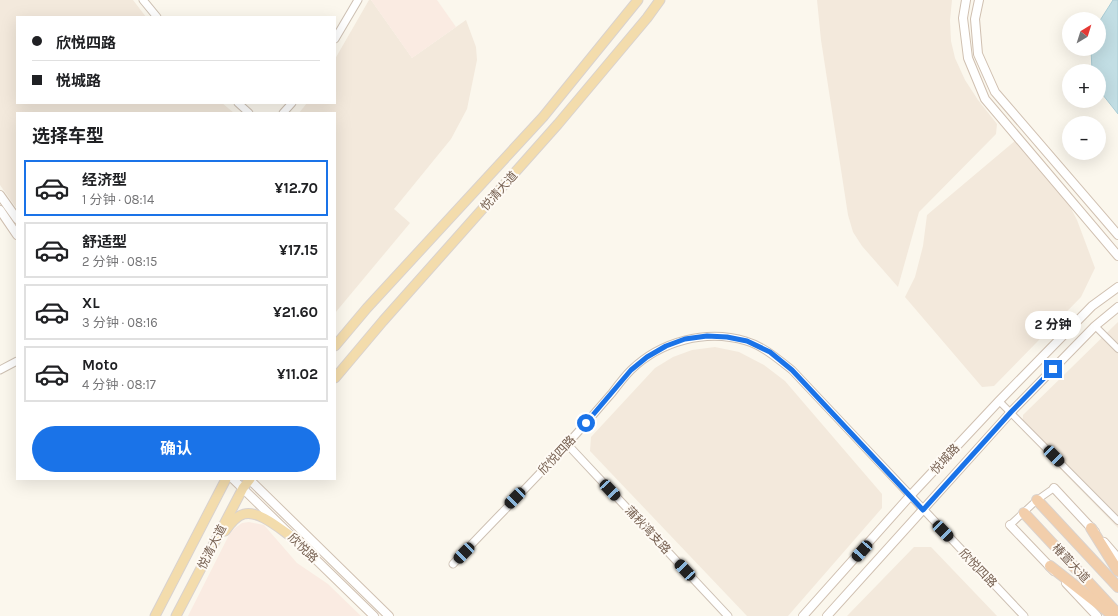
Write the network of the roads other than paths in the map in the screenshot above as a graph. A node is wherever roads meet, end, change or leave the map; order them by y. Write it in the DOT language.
graph roads {
  1 [pos="143,0"];
  2 [pos="358,0"];
  3 [pos="638,0"];
  4 [pos="660,0"];
  5 [pos="966,0"];
  6 [pos="979,0"];
  7 [pos="156,16"];
  8 [pos="336,37"];
  9 [pos="239,104"];
  10 [pos="291,104"];
  11 [pos="248,112"];
  12 [pos="284,112"];
  13 [pos="0,195"];
  14 [pos="0,210"];
  15 [pos="16,218"];
  16 [pos="16,234"];
  17 [pos="1118,235"];
  18 [pos="1118,256"];
  19 [pos="1118,287"];
  20 [pos="1118,307"];
  21 [pos="1095,326"];
  22 [pos="336,345"];
  23 [pos="1118,349"];
  24 [pos="16,362"];
  25 [pos="0,370"];
  26 [pos="336,377"];
  27 [pos="999,401"];
  28 [pos="1011,412"];
  29 [pos="567,444"];
  30 [pos="225,480"];
  31 [pos="234,480"];
  32 [pos="249,480"];
  33 [pos="251,480"];
  34 [pos="243,488"];
  35 [pos="1054,488"];
  36 [pos="910,496"];
  37 [pos="1037,500"];
  38 [pos="923,510"];
  39 [pos="1024,513"];
  40 [pos="1118,522"];
  41 [pos="1010,525"];
  42 [pos="1091,528"];
  43 [pos="292,537"];
  44 [pos="209,553"];
  45 [pos="1118,558"];
  46 [pos="453,564"];
  47 [pos="1050,566"];
  48 [pos="1118,571"];
  49 [pos="1118,587"];
  50 [pos="1118,614"];
  51 [pos="155,616"];
  52 [pos="176,616"];
  53 [pos="374,616"];
  54 [pos="389,616"];
  55 [pos="728,616"];
  56 [pos="804,616"];
  57 [pos="827,616"];
  58 [pos="1024,616"];
  59 [pos="1097,616"];
  60 [pos="1114,616"];
  1 -- 7 [label="street"];
  2 -- 8 [label="street"];
  3 -- 22 [label="main road, 悦清大道"];
  4 -- 26 [label="main road, 悦清大道"];
  5 -- 18 [label="main road"];
  6 -- 17 [label="main road"];
  9 -- 11 [label="street"];
  10 -- 12 [label="street"];
  13 -- 15 [label="main road"];
  14 -- 16 [label="main road"];
  19 -- 27 [label="main road, 悦城路"];
  20 -- 21 [label="main road, 悦城路"];
  21 -- 23 [label="street"];
  21 -- 28 [label="main road, 悦城路"];
  24 -- 25 [label="street"];
  27 -- 28 [label="street"];
  27 -- 36 [label="main road, 悦城路"];
  28 -- 38 [label="main road, 悦城路"];
  28 -- 40 [label="street"];
  29 -- 36 [label="street, 欣悦四路"];
  29 -- 46 [label="street, 欣悦四路"];
  29 -- 55 [label="street, 蒲秋湾支路"];
  30 -- 51 [label="main road, 悦清大道"];
  31 -- 34 [label="main road, 欣悦路"];
  32 -- 34 [label="main road, 悦清大道"];
  33 -- 54 [label="main road, 欣悦路"];
  34 -- 43 [label="main road, 欣悦路"];
  34 -- 44 [label="main road, 悦清大道"];
  35 -- 37 [label="street"];
  35 -- 42 [label="main road"];
  36 -- 38 [label="street, 欣悦四路"];
  36 -- 56 [label="main road, 悦城路"];
  37 -- 39 [label="street"];
  37 -- 49 [label="highway, 椿萱大道"];
  38 -- 57 [label="main road, 悦城路"];
  38 -- 58 [label="street, 欣悦四路"];
  39 -- 41 [label="street"];
  39 -- 50 [label="highway, 椿萱大道"];
  41 -- 47 [label="main road"];
  42 -- 45 [label="main road"];
  42 -- 48 [label="highway"];
  43 -- 44 [label="main road"];
  43 -- 53 [label="main road, 欣悦路"];
  44 -- 52 [label="main road, 悦清大道"];
  47 -- 59 [label="main road"];
  47 -- 60 [label="highway"];
}
